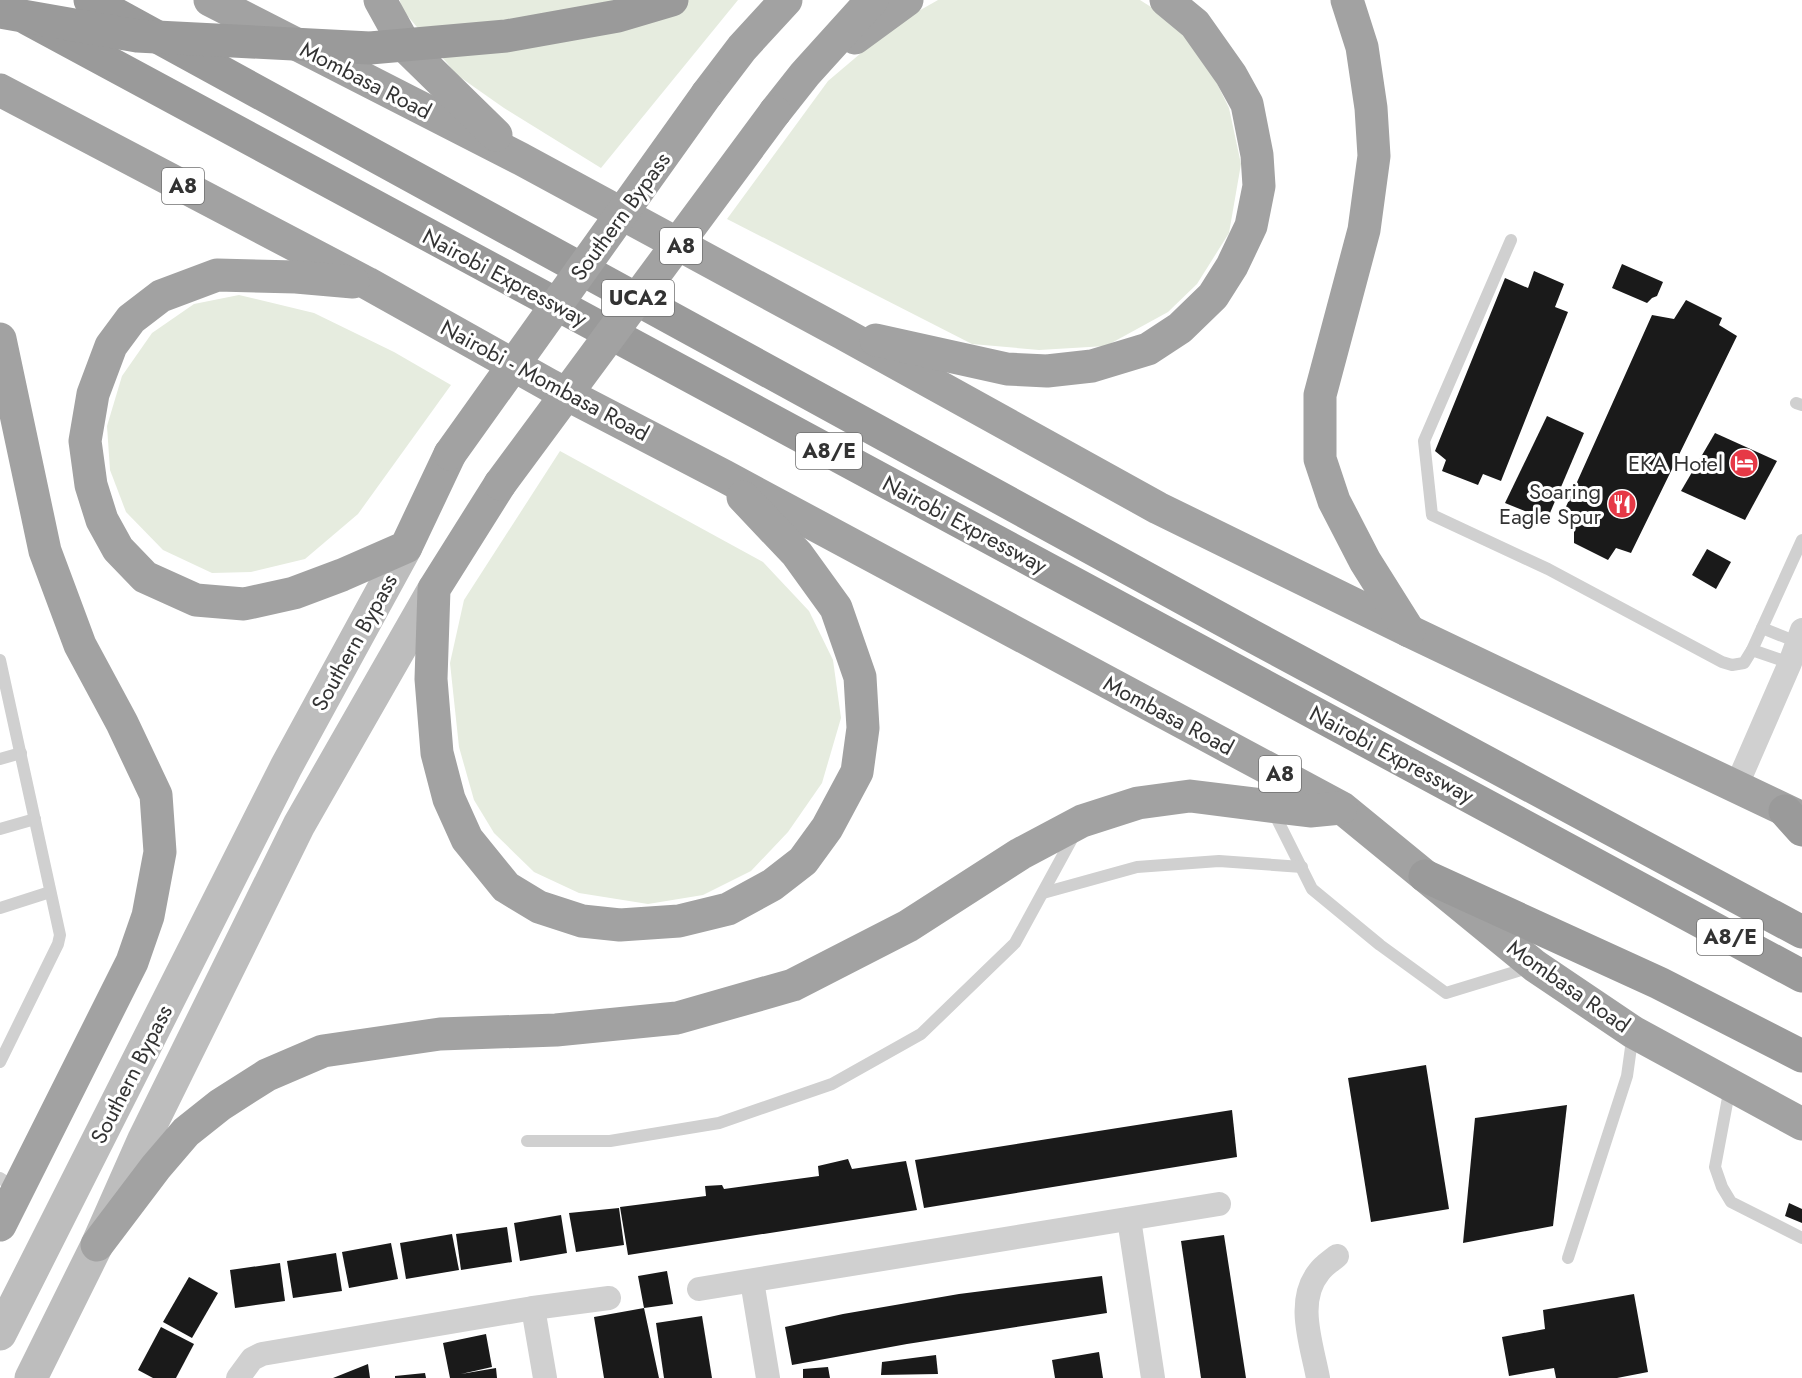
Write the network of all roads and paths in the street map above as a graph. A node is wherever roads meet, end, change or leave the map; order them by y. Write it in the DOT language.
graph roads {
  1 [pos="90,0"];
  2 [pos="210,0"];
  3 [pos="380,0"];
  4 [pos="672,0"];
  5 [pos="786,0"];
  6 [pos="872,0"];
  7 [pos="908,0"];
  8 [pos="1166,0"];
  9 [pos="1347,0"];
  10 [pos="0,4"];
  11 [pos="0,12"];
  12 [pos="805,74"];
  13 [pos="0,90"];
  14 [pos="521,159"];
  15 [pos="1511,240"];
  16 [pos="367,283"];
  17 [pos="842,333"];
  18 [pos="0,339"];
  19 [pos="724,476"];
  20 [pos="1802,540"];
  21 [pos="406,546"];
  22 [pos="434,589"];
  23 [pos="1762,628"];
  24 [pos="1409,631"];
  25 [pos="1796,645"];
  26 [pos="1752,650"];
  27 [pos="0,660"];
  28 [pos="2,675"];
  29 [pos="21,753"];
  30 [pos="0,759"];
  31 [pos="1736,787"];
  32 [pos="1270,806"];
  33 [pos="1342,808"];
  34 [pos="35,819"];
  35 [pos="1796,820"];
  36 [pos="1082,821"];
  37 [pos="0,829"];
  38 [pos="1302,867"];
  39 [pos="1425,876"];
  40 [pos="50,892"];
  41 [pos="1043,893"];
  42 [pos="0,908"];
  43 [pos="1802,932"];
  44 [pos="1535,966"];
  45 [pos="1802,976"];
  46 [pos="1633,1032"];
  47 [pos="1802,1056"];
  48 [pos="0,1062"];
  49 [pos="1731,1084"];
  50 [pos="1802,1124"];
  51 [pos="526,1141"];
  52 [pos="9,1184"];
  53 [pos="1219,1204"];
  54 [pos="1129,1219"];
  55 [pos="0,1225"];
  56 [pos="1802,1238"];
  57 [pos="97,1245"];
  58 [pos="1337,1256"];
  59 [pos="1568,1258"];
  60 [pos="752,1281"];
  61 [pos="699,1289"];
  62 [pos="609,1298"];
  63 [pos="533,1308"];
  64 [pos="0,1334"];
  65 [pos="31,1378"];
  66 [pos="238,1378"];
  67 [pos="545,1378"];
  68 [pos="768,1378"];
  69 [pos="1153,1378"];
  70 [pos="1318,1378"];
  1 -- 43 [label="highway, Nairobi Expressway / A8/E"];
  2 -- 14 [label="highway, Mombasa Road / A8"];
  3 -- 14 [label="highway"];
  4 -- 11 [label="highway, bridge"];
  5 -- 21 [label="highway, Southern Bypass / UCA2, bridge"];
  6 -- 12 [label="highway, Southern Bypass / UCA2"];
  7 -- 12 [label="highway"];
  8 -- 17 [label="highway"];
  9 -- 24 [label="highway"];
  10 -- 45 [label="highway, Nairobi Expressway / A8/E"];
  12 -- 22 [label="highway, Southern Bypass / UCA2, bridge"];
  13 -- 16 [label="highway, A8"];
  14 -- 17 [label="highway, A8"];
  15 -- 26 [label="lane"];
  16 -- 19 [label="highway, Nairobi - Mombasa Road / A8"];
  16 -- 21 [label="highway"];
  17 -- 24 [label="highway, A8"];
  18 -- 52 [label="highway"];
  19 -- 22 [label="highway"];
  19 -- 33 [label="highway, Mombasa Road / A8"];
  20 -- 23 [label="lane"];
  21 -- 64 [label="main road, Southern Bypass"];
  22 -- 57 [label="main road, Southern Bypass"];
  23 -- 25 [label="lane"];
  23 -- 26 [label="lane"];
  24 -- 31 [label="highway, A8"];
  25 -- 26 [label="lane"];
  25 -- 31 [label="street"];
  27 -- 28 [label="lane"];
  28 -- 29 [label="lane"];
  29 -- 30 [label="lane"];
  29 -- 34 [label="lane"];
  31 -- 35 [label="highway, A8"];
  32 -- 33 [label="highway"];
  32 -- 36 [label="highway"];
  32 -- 38 [label="lane"];
  33 -- 39 [label="highway, Mombasa Road / A8"];
  34 -- 37 [label="lane"];
  34 -- 40 [label="lane"];
  36 -- 41 [label="lane"];
  36 -- 57 [label="highway"];
  38 -- 41 [label="lane"];
  38 -- 44 [label="lane"];
  39 -- 44 [label="highway, Mombasa Road / A8"];
  39 -- 47 [label="highway"];
  40 -- 42 [label="lane"];
  40 -- 48 [label="lane"];
  41 -- 51 [label="lane"];
  44 -- 46 [label="highway, Mombasa Road / A8"];
  46 -- 49 [label="highway, Mombasa Road / A8"];
  46 -- 59 [label="lane"];
  49 -- 50 [label="highway, Mombasa Road / A8"];
  49 -- 56 [label="lane"];
  52 -- 55 [label="highway"];
  53 -- 54 [label="street"];
  54 -- 60 [label="street"];
  54 -- 69 [label="street"];
  57 -- 65 [label="main road, Southern Bypass"];
  58 -- 70 [label="street"];
  60 -- 61 [label="street"];
  60 -- 68 [label="street"];
  62 -- 63 [label="street"];
  63 -- 66 [label="street"];
  63 -- 67 [label="street"];
}
